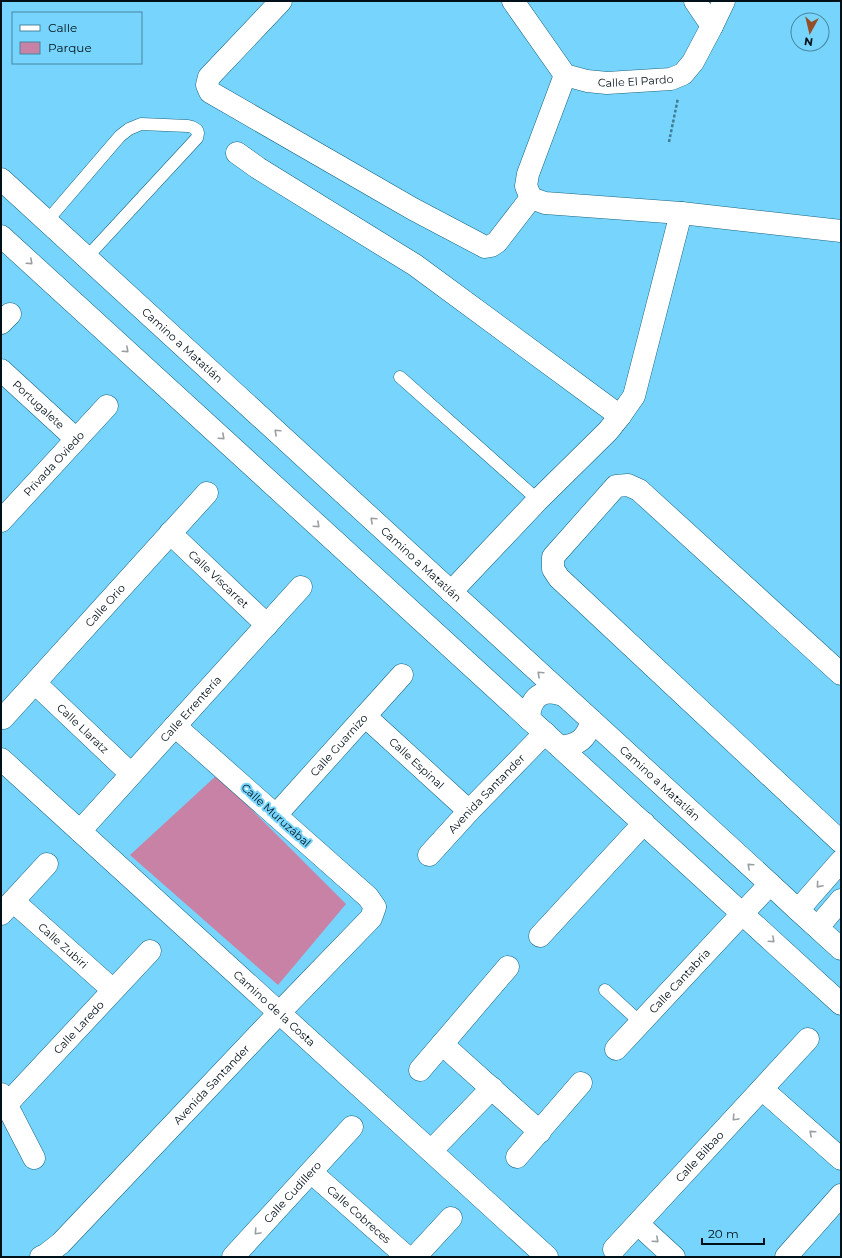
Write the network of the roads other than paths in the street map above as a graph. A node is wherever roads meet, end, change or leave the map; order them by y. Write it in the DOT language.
graph roads {
  1 [pos="281,1"];
  2 [pos="513,1"];
  3 [pos="696,1"];
  4 [pos="724,1"];
  5 [pos="712,26"];
  6 [pos="565,75"];
  7 [pos="237,153"];
  8 [pos="1,179"];
  9 [pos="531,198"];
  10 [pos="681,213"];
  11 [pos="47,221"];
  12 [pos="841,231"];
  13 [pos="1,236"];
  14 [pos="87,258"];
  15 [pos="1,370"];
  16 [pos="400,377"];
  17 [pos="107,406"];
  18 [pos="620,416"];
  19 [pos="76,439"];
  20 [pos="206,493"];
  21 [pos="538,500"];
  22 [pos="1,521"];
  23 [pos="170,532"];
  24 [pos="301,587"];
  25 [pos="451,592"];
  26 [pos="267,625"];
  27 [pos="841,674"];
  28 [pos="402,675"];
  29 [pos="35,683"];
  30 [pos="563,695"];
  31 [pos="365,716"];
  32 [pos="3,718"];
  33 [pos="592,721"];
  34 [pos="175,726"];
  35 [pos="545,733"];
  36 [pos="1,759"];
  37 [pos="131,774"];
  38 [pos="469,811"];
  39 [pos="276,815"];
  40 [pos="644,823"];
  41 [pos="80,831"];
  42 [pos="841,842"];
  43 [pos="429,855"];
  44 [pos="841,861"];
  45 [pos="47,864"];
  46 [pos="770,884"];
  47 [pos="841,900"];
  48 [pos="375,907"];
  49 [pos="7,908"];
  50 [pos="798,910"];
  51 [pos="743,914"];
  52 [pos="818,927"];
  53 [pos="540,936"];
  54 [pos="841,949"];
  55 [pos="150,951"];
  56 [pos="508,967"];
  57 [pos="113,990"];
  58 [pos="605,990"];
  59 [pos="841,1004"];
  60 [pos="280,1012"];
  61 [pos="641,1023"];
  62 [pos="808,1039"];
  63 [pos="442,1044"];
  64 [pos="616,1049"];
  65 [pos="420,1070"];
  66 [pos="581,1083"];
  67 [pos="492,1088"];
  68 [pos="762,1089"];
  69 [pos="4,1099"];
  70 [pos="352,1127"];
  71 [pos="540,1132"];
  72 [pos="431,1150"];
  73 [pos="518,1157"];
  74 [pos="34,1158"];
  75 [pos="841,1159"];
  76 [pos="311,1172"];
  77 [pos="841,1195"];
  78 [pos="451,1218"];
  79 [pos="638,1224"];
  80 [pos="614,1249"];
  81 [pos="41,1257"];
  82 [pos="233,1257"];
  83 [pos="407,1257"];
  84 [pos="415,1257"];
  85 [pos="548,1257"];
  86 [pos="674,1257"];
  87 [pos="786,1257"];
  1 -- 9 [label="street"];
  2 -- 6 [label="street"];
  3 -- 5 [label="street"];
  4 -- 5 [label="street, Calle El Pardo"];
  5 -- 6 [label="street, Calle El Pardo"];
  6 -- 9 [label="street"];
  7 -- 18 [label="street"];
  8 -- 11 [label="street, Camino a Matatlán"];
  9 -- 10 [label="street"];
  10 -- 12 [label="street"];
  10 -- 18 [label="street"];
  11 -- 14 [label="street, Camino a Matatlán"];
  11 -- 14 [label="lane"];
  13 -- 35 [label="street, one-way"];
  25 -- 14 [label="street, Camino a Matatlán, one-way"];
  15 -- 19 [label="street, Portugalete"];
  16 -- 21 [label="lane"];
  17 -- 19 [label="street, Privada Oviedo"];
  18 -- 21 [label="street"];
  19 -- 22 [label="street, Privada Oviedo"];
  20 -- 23 [label="street, Calle Orio"];
  21 -- 25 [label="street"];
  23 -- 26 [label="street, Calle Viscarret"];
  23 -- 29 [label="street, Calle Orio"];
  24 -- 26 [label="street, Calle Errentería"];
  30 -- 25 [label="street, Camino a Matatlán, one-way"];
  26 -- 34 [label="street, Calle Errentería"];
  27 -- 42 [label="street"];
  28 -- 31 [label="street, Calle Guarnizo"];
  29 -- 32 [label="street, Calle Orio"];
  29 -- 37 [label="street, Calle Llaratz"];
  30 -- 33 [label="street, Camino a Matatlán"];
  30 -- 35 [label="street"];
  31 -- 38 [label="street, Calle Espinal"];
  31 -- 39 [label="street, Calle Guarnizo"];
  33 -- 35 [label="street"];
  46 -- 33 [label="street, Camino a Matatlán, one-way"];
  34 -- 37 [label="street, Calle Errentería"];
  34 -- 39 [label="street, Calle Muruzábal"];
  35 -- 38 [label="street, Avenida Santander"];
  35 -- 40 [label="street"];
  36 -- 41 [label="street, Camino de la Costa"];
  37 -- 41 [label="street, Calle Errentería"];
  38 -- 43 [label="street, Avenida Santander"];
  39 -- 48 [label="street, Calle Muruzábal"];
  40 -- 51 [label="street"];
  40 -- 53 [label="street"];
  41 -- 60 [label="street, Camino de la Costa"];
  44 -- 50 [label="street, one-way"];
  45 -- 49 [label="street"];
  46 -- 50 [label="street, Camino a Matatlán"];
  46 -- 51 [label="street, Calle Cantabria"];
  47 -- 52 [label="street"];
  48 -- 60 [label="street, Avenida Santander"];
  49 -- 57 [label="street, Calle Zubiri"];
  50 -- 52 [label="street, Camino a Matatlán"];
  51 -- 59 [label="street, one-way"];
  51 -- 61 [label="street, Calle Cantabria"];
  52 -- 54 [label="street, Camino a Matatlán"];
  55 -- 57 [label="street, Calle Laredo"];
  56 -- 63 [label="street"];
  57 -- 69 [label="street, Calle Laredo"];
  58 -- 61 [label="lane"];
  60 -- 72 [label="street, Camino de la Costa"];
  60 -- 81 [label="street, Avenida Santander"];
  61 -- 64 [label="street, Calle Cantabria"];
  62 -- 68 [label="street, Calle Bilbao"];
  63 -- 65 [label="street"];
  63 -- 67 [label="street"];
  66 -- 71 [label="street"];
  67 -- 71 [label="street"];
  67 -- 72 [label="street"];
  75 -- 68 [label="street, one-way"];
  68 -- 79 [label="street, Calle Bilbao, one-way"];
  69 -- 74 [label="street"];
  70 -- 76 [label="street, Calle Cudillero"];
  71 -- 73 [label="street"];
  72 -- 85 [label="street, Camino de la Costa"];
  76 -- 82 [label="street, Calle Cudillero, one-way"];
  76 -- 83 [label="street, Calle Cobreces"];
  77 -- 87 [label="street"];
  78 -- 84 [label="street"];
  79 -- 80 [label="street, Calle Bilbao"];
  79 -- 86 [label="street, one-way"];
}
